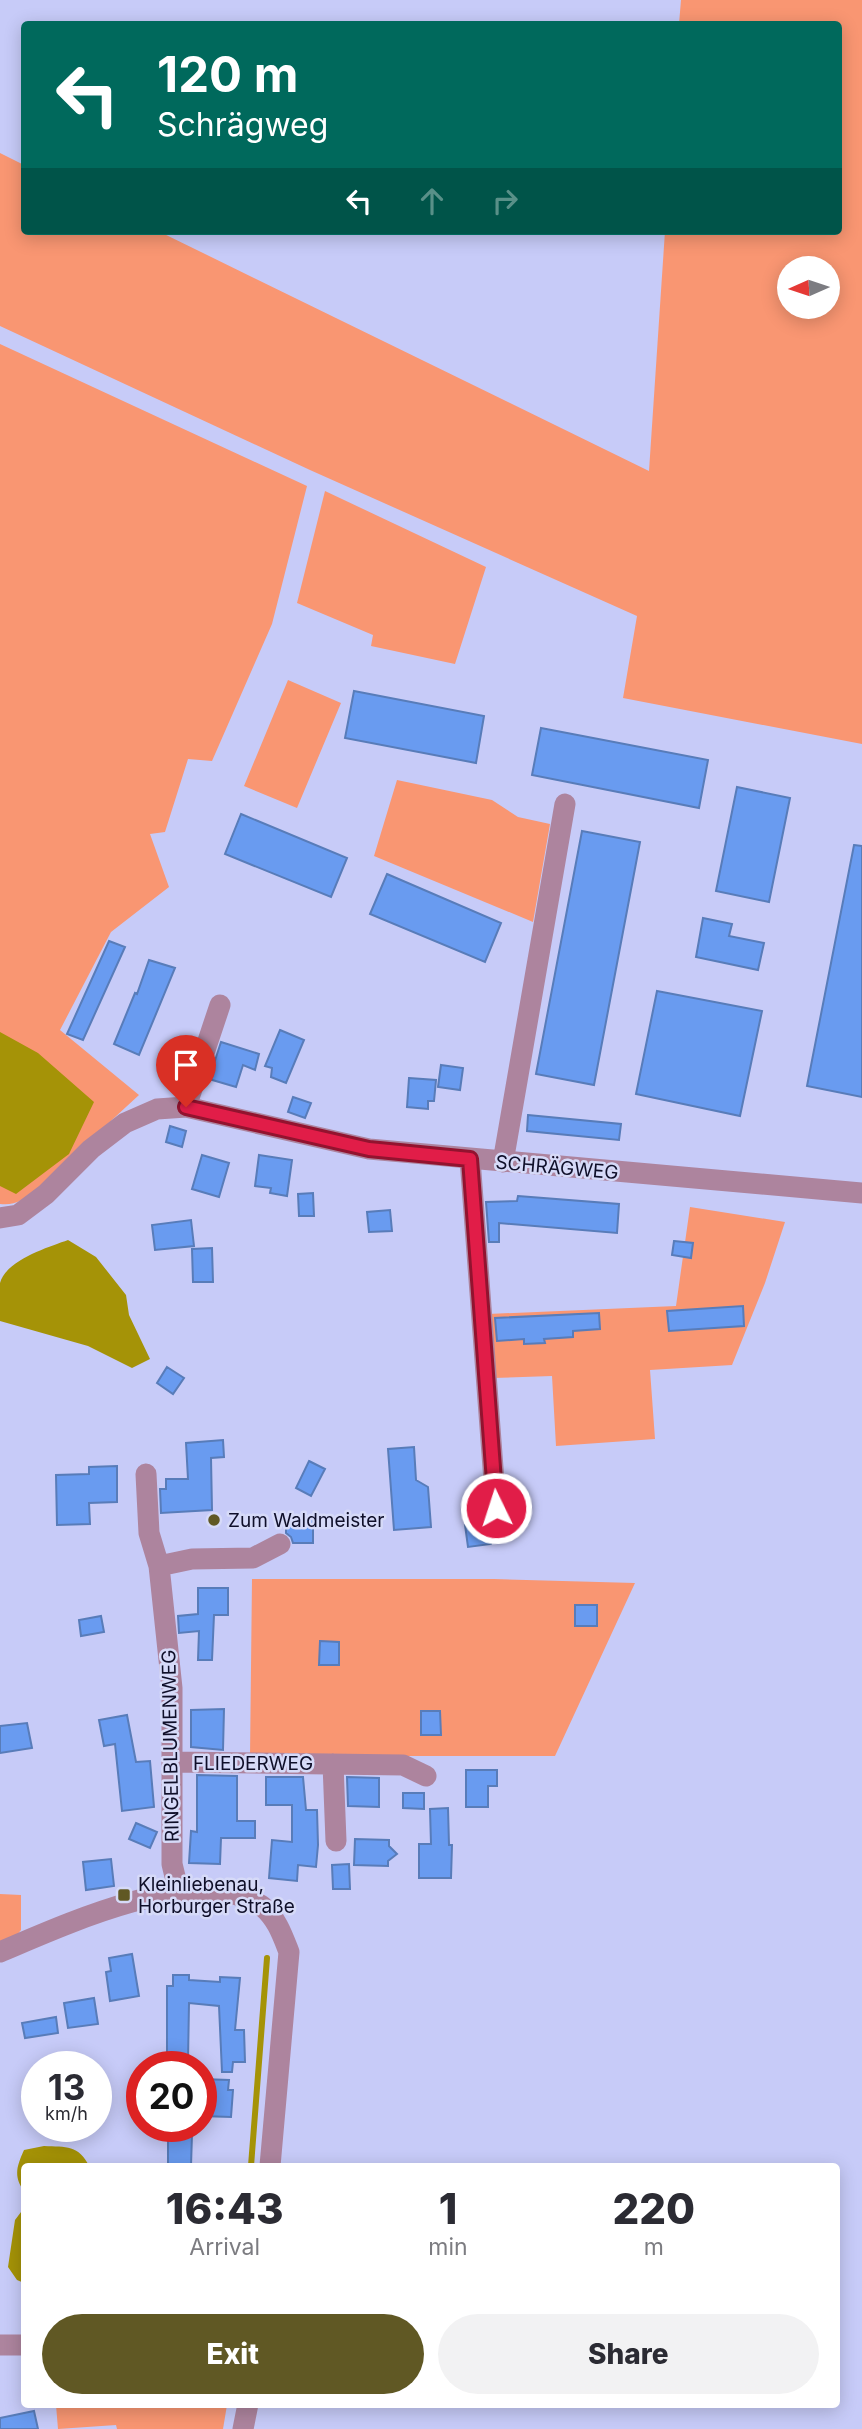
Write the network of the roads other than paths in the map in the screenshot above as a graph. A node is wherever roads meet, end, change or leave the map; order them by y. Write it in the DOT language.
graph roads {
  1 [pos="565,804"];
  2 [pos="220,1005"];
  3 [pos="186,1107"];
  4 [pos="470,1159"];
  5 [pos="503,1162"];
  6 [pos="862,1193"];
  7 [pos="0,1218"];
  8 [pos="146,1474"];
  9 [pos="496,1508"];
  10 [pos="280,1544"];
  11 [pos="159,1566"];
  12 [pos="172,1762"];
  13 [pos="334,1764"];
  14 [pos="426,1776"];
  15 [pos="336,1841"];
  16 [pos="179,1893"];
  17 [pos="0,1952"];
  18 [pos="270,2163"];
  19 [pos="0,2345"];
  20 [pos="21,2345"];
  21 [pos="247,2408"];
  22 [pos="243,2429"];
  1 -- 5 [label="street"];
  2 -- 3 [label="street"];
  3 -- 4 [label="street, SCHRÄGWEG"];
  3 -- 7 [label="street, SCHRÄGWEG"];
  4 -- 5 [label="street, SCHRÄGWEG"];
  4 -- 9 [label="street"];
  5 -- 6 [label="street, SCHRÄGWEG"];
  8 -- 11 [label="street, RINGELBLUMENWEG"];
  10 -- 11 [label="street"];
  11 -- 12 [label="street, RINGELBLUMENWEG"];
  12 -- 13 [label="street, FLIEDERWEG"];
  12 -- 16 [label="street, RINGELBLUMENWEG"];
  13 -- 14 [label="street, FLIEDERWEG"];
  13 -- 15 [label="street, FLIEDERWEG"];
  16 -- 17 [label="street"];
  16 -- 18 [label="street"];
  19 -- 20 [label="street"];
  21 -- 22 [label="street"];
}
